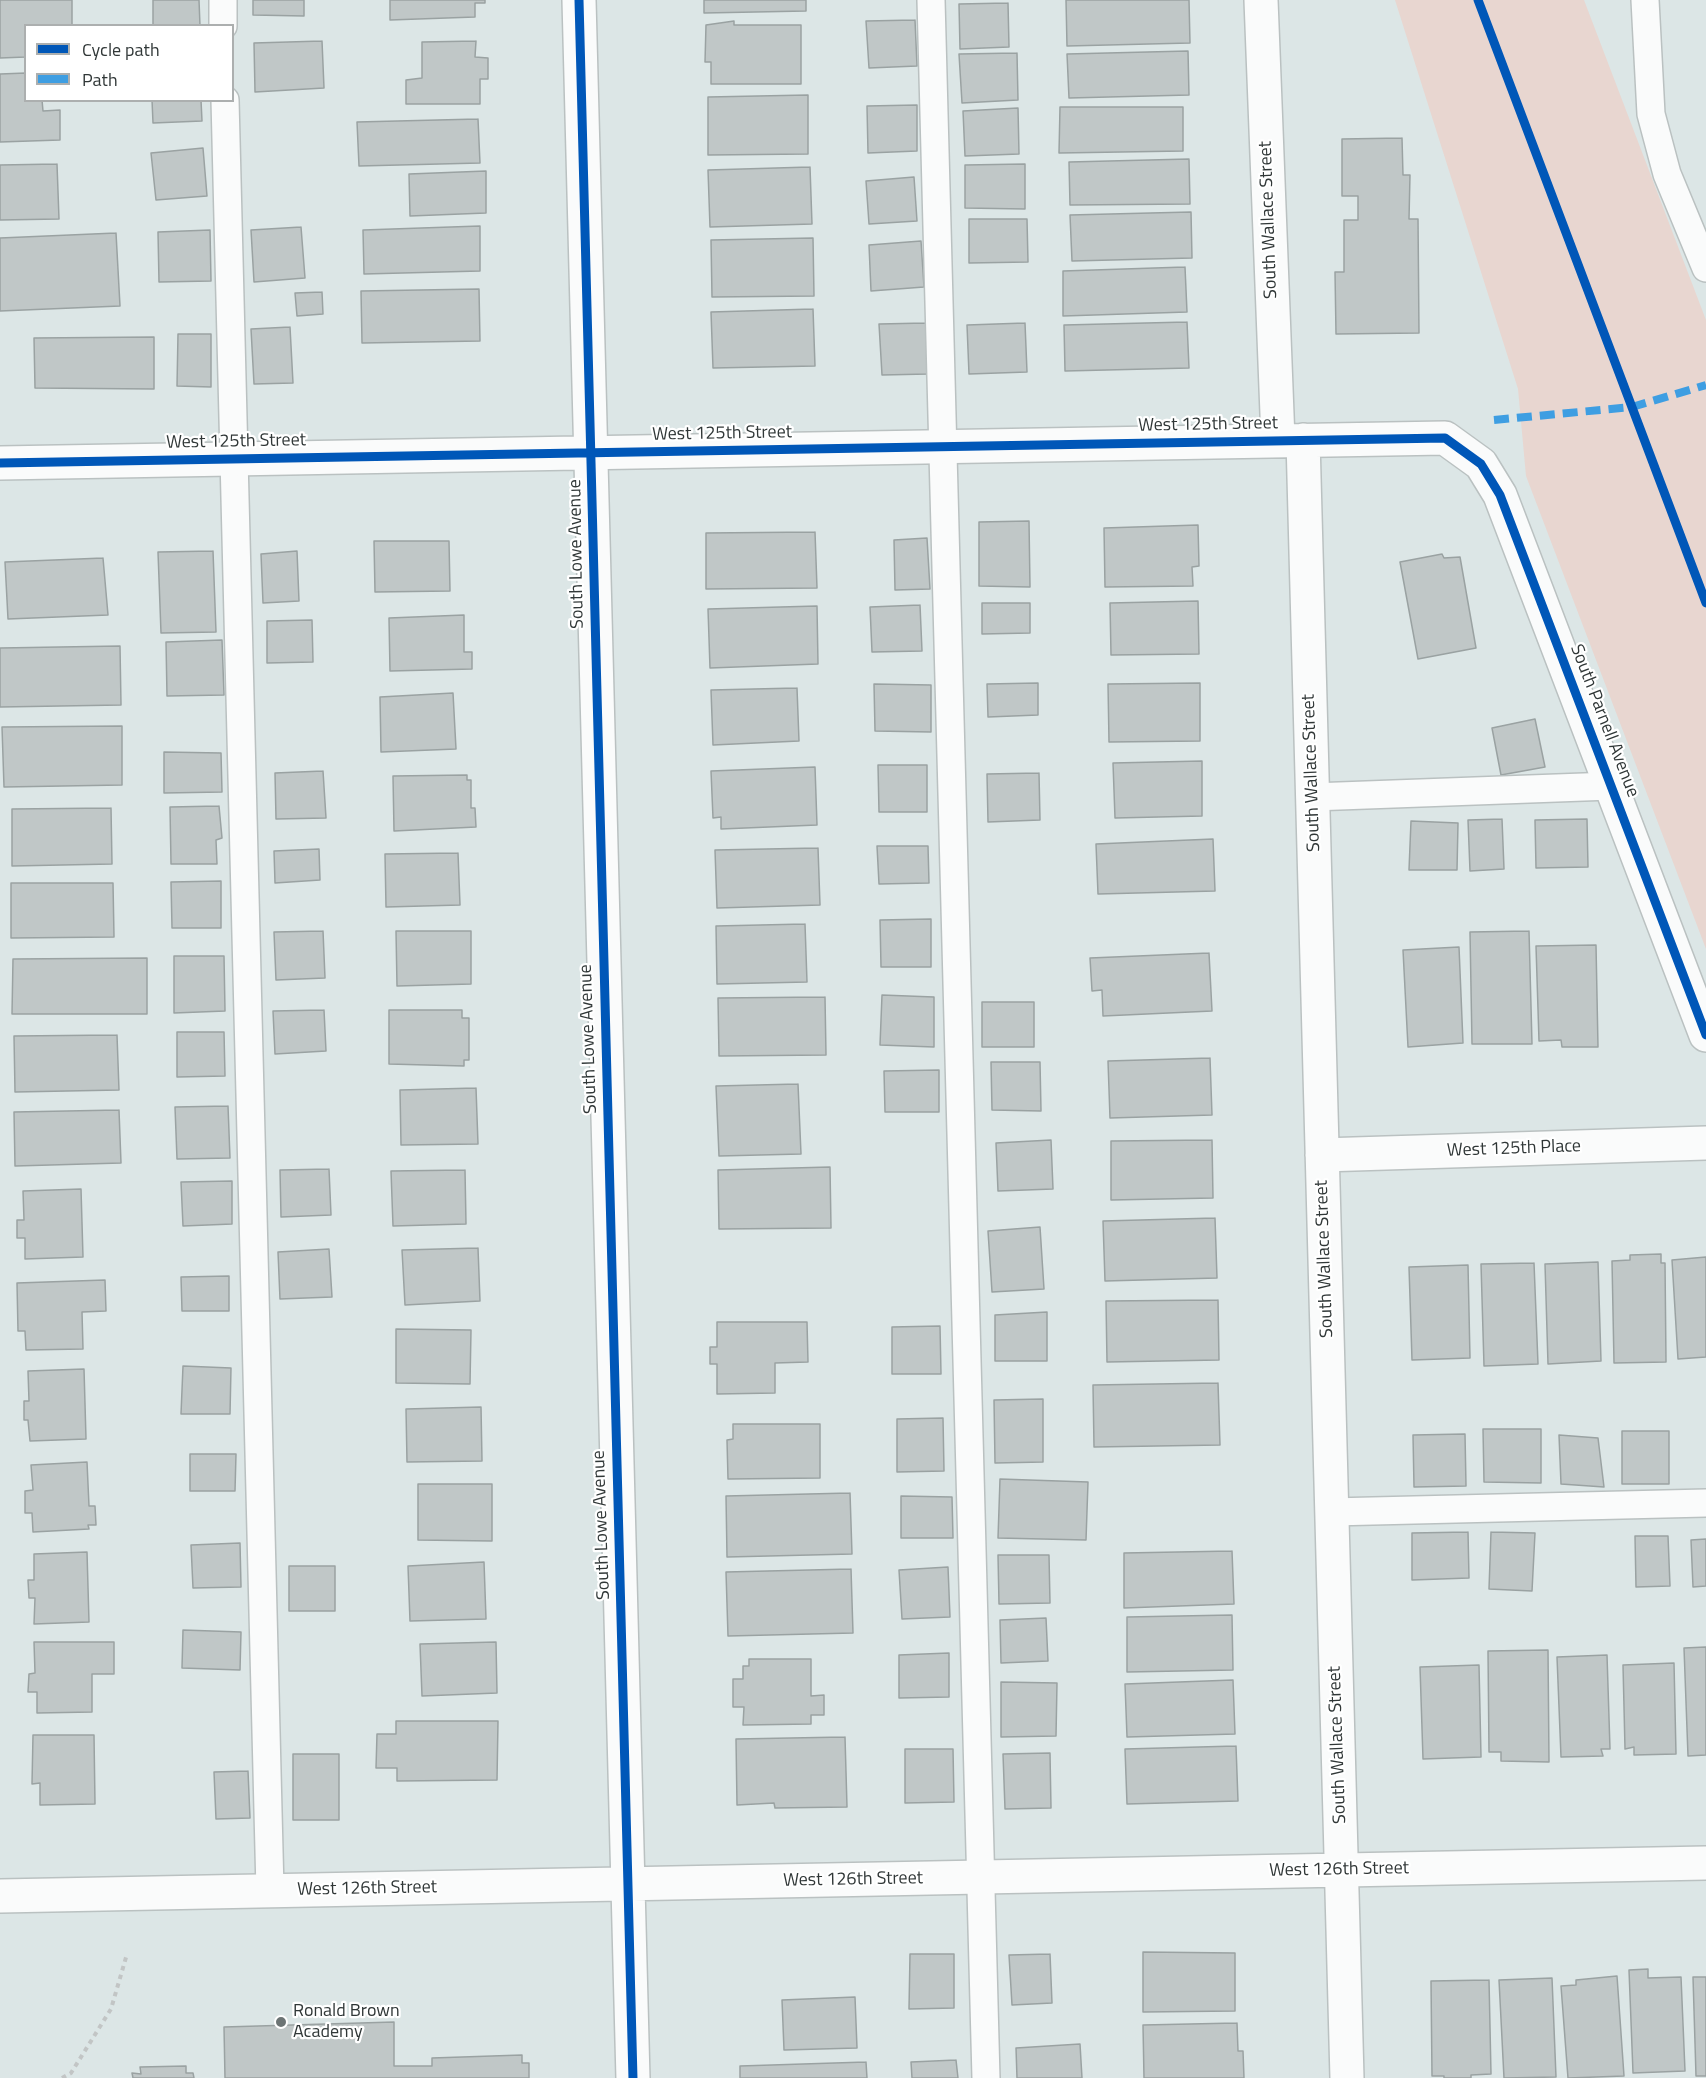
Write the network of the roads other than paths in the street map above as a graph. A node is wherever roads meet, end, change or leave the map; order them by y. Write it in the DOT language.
graph roads {
  1 [pos="223,0"];
  2 [pos="579,0"];
  3 [pos="931,0"];
  4 [pos="1261,0"];
  5 [pos="1645,0"];
  6 [pos="223,24"];
  7 [pos="225,102"];
  8 [pos="1706,268"];
  9 [pos="1445,438"];
  10 [pos="1290,440"];
  11 [pos="943,446"];
  12 [pos="591,453"];
  13 [pos="234,459"];
  14 [pos="0,463"];
  15 [pos="1611,786"];
  16 [pos="1312,797"];
  17 [pos="1706,1035"];
  18 [pos="1706,1143"];
  19 [pos="1322,1155"];
  20 [pos="1706,1503"];
  21 [pos="1331,1512"];
  22 [pos="1706,1863"];
  23 [pos="1341,1869"];
  24 [pos="981,1877"];
  25 [pos="628,1883"];
  26 [pos="270,1890"];
  27 [pos="0,1896"];
  28 [pos="633,2078"];
  29 [pos="986,2078"];
  30 [pos="1347,2078"];
  1 -- 6 [label="lane"];
  2 -- 12 [label="street, South Lowe Avenue"];
  3 -- 11 [label="lane"];
  4 -- 10 [label="street, South Wallace Street"];
  5 -- 8 [label="lane"];
  7 -- 13 [label="lane"];
  9 -- 10 [label="street, West 125th Street"];
  9 -- 15 [label="street, South Parnell Avenue"];
  10 -- 11 [label="street, West 125th Street"];
  10 -- 16 [label="street, South Wallace Street"];
  11 -- 12 [label="street, West 125th Street"];
  11 -- 24 [label="lane"];
  12 -- 13 [label="street, West 125th Street"];
  12 -- 25 [label="street, South Lowe Avenue"];
  13 -- 14 [label="street, West 125th Street"];
  13 -- 26 [label="lane"];
  15 -- 16 [label="lane"];
  15 -- 17 [label="street, South Parnell Avenue"];
  16 -- 19 [label="street, South Wallace Street"];
  18 -- 19 [label="street, West 125th Place"];
  19 -- 21 [label="street, South Wallace Street"];
  20 -- 21 [label="lane"];
  21 -- 23 [label="street, South Wallace Street"];
  22 -- 23 [label="street, West 126th Street"];
  23 -- 24 [label="street, West 126th Street"];
  23 -- 30 [label="street, South Wallace Street"];
  24 -- 25 [label="street, West 126th Street"];
  24 -- 29 [label="lane"];
  25 -- 26 [label="street, West 126th Street"];
  25 -- 28 [label="street, South Lowe Avenue"];
  26 -- 27 [label="street, West 126th Street"];
}
